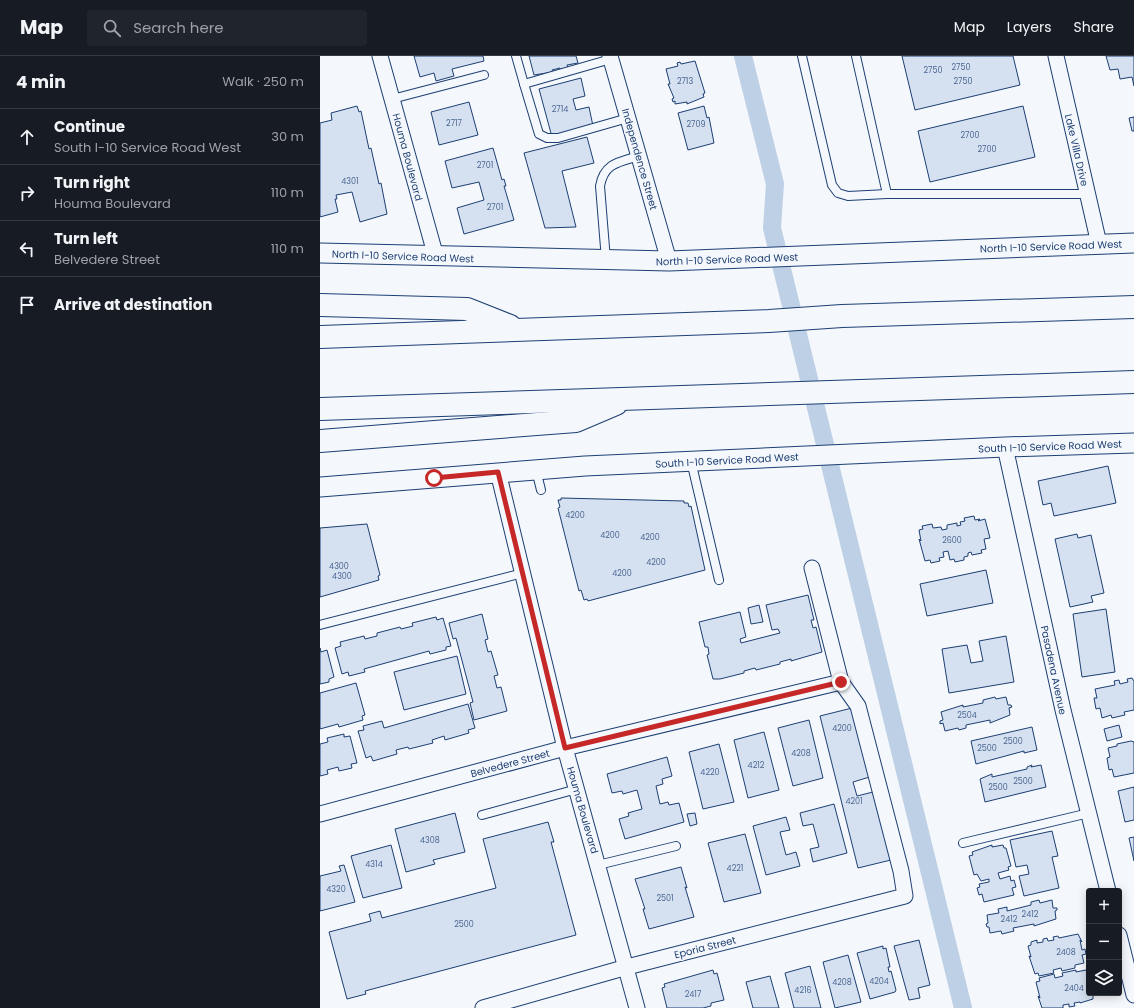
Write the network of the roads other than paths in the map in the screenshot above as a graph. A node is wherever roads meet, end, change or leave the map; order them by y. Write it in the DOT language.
graph roads {
  1 [pos="380,56"];
  2 [pos="516,56"];
  3 [pos="802,56"];
  4 [pos="856,56"];
  5 [pos="1056,56"];
  6 [pos="611,57"];
  7 [pos="484,75"];
  8 [pos="524,84"];
  9 [pos="392,99"];
  10 [pos="628,118"];
  11 [pos="639,156"];
  12 [pos="887,194"];
  13 [pos="1087,194"];
  14 [pos="1134,243"];
  15 [pos="1099,244"];
  16 [pos="320,253"];
  17 [pos="436,257"];
  18 [pos="606,260"];
  19 [pos="669,261"];
  20 [pos="320,305"];
  21 [pos="1134,307"];
  22 [pos="519,330"];
  23 [pos="320,337"];
  24 [pos="1134,382"];
  25 [pos="628,399"];
  26 [pos="320,409"];
  27 [pos="320,441"];
  28 [pos="1134,443"];
  29 [pos="1005,447"];
  30 [pos="691,461"];
  31 [pos="536,470"];
  32 [pos="498,472"];
  33 [pos="320,487"];
  34 [pos="541,490"];
  35 [pos="812,568"];
  36 [pos="523,573"];
  37 [pos="719,580"];
  38 [pos="320,625"];
  39 [pos="841,682"];
  40 [pos="565,748"];
  41 [pos="577,789"];
  42 [pos="1089,813"];
  43 [pos="320,814"];
  44 [pos="482,815"];
  45 [pos="962,843"];
  46 [pos="676,846"];
  47 [pos="598,865"];
  48 [pos="1107,888"];
  49 [pos="1122,947"];
  50 [pos="627,967"];
  51 [pos="1134,995"];
  52 [pos="483,1008"];
  53 [pos="637,1008"];
  1 -- 9 [label="street, Houma Boulevard"];
  2 -- 8 [label="lane"];
  3 -- 12 [label="lane"];
  4 -- 12 [label="lane"];
  5 -- 13 [label="street, Lake Villa Drive"];
  6 -- 8 [label="lane"];
  6 -- 10 [label="street, Independence Street"];
  7 -- 9 [label="lane"];
  8 -- 10 [label="lane"];
  9 -- 17 [label="street, Houma Boulevard"];
  10 -- 11 [label="street, Independence Street"];
  11 -- 18 [label="lane"];
  11 -- 19 [label="street, Independence Street"];
  12 -- 13 [label="lane"];
  13 -- 15 [label="street, Lake Villa Drive"];
  14 -- 15 [label="street, North I-10 Service Road West"];
  15 -- 19 [label="street, North I-10 Service Road West"];
  16 -- 17 [label="street, North I-10 Service Road West"];
  17 -- 18 [label="street, North I-10 Service Road West"];
  18 -- 19 [label="street, North I-10 Service Road West"];
  20 -- 22 [label="highway"];
  21 -- 22 [label="highway"];
  22 -- 23 [label="highway"];
  24 -- 25 [label="highway"];
  25 -- 26 [label="highway"];
  25 -- 27 [label="highway"];
  28 -- 29 [label="street, South I-10 Service Road West"];
  29 -- 30 [label="street, South I-10 Service Road West"];
  29 -- 42 [label="street, Pasadena Avenue"];
  30 -- 31 [label="street, South I-10 Service Road West"];
  30 -- 37 [label="lane"];
  31 -- 32 [label="street, South I-10 Service Road West"];
  31 -- 34 [label="lane"];
  32 -- 33 [label="street, South I-10 Service Road West"];
  32 -- 36 [label="street, Houma Boulevard"];
  35 -- 39 [label="street"];
  36 -- 38 [label="lane"];
  36 -- 40 [label="street, Houma Boulevard"];
  39 -- 40 [label="street, Belvedere Street"];
  39 -- 50 [label="street, Eporia Street"];
  40 -- 41 [label="street, Houma Boulevard"];
  40 -- 43 [label="street, Belvedere Street"];
  41 -- 44 [label="lane"];
  41 -- 47 [label="street, Houma Boulevard"];
  42 -- 45 [label="lane"];
  42 -- 48 [label="street, Pasadena Avenue"];
  46 -- 47 [label="lane"];
  47 -- 50 [label="street, Houma Boulevard"];
  49 -- 51 [label="street"];
  50 -- 52 [label="street, Eporia Street"];
  50 -- 53 [label="street, Houma Boulevard"];
}
